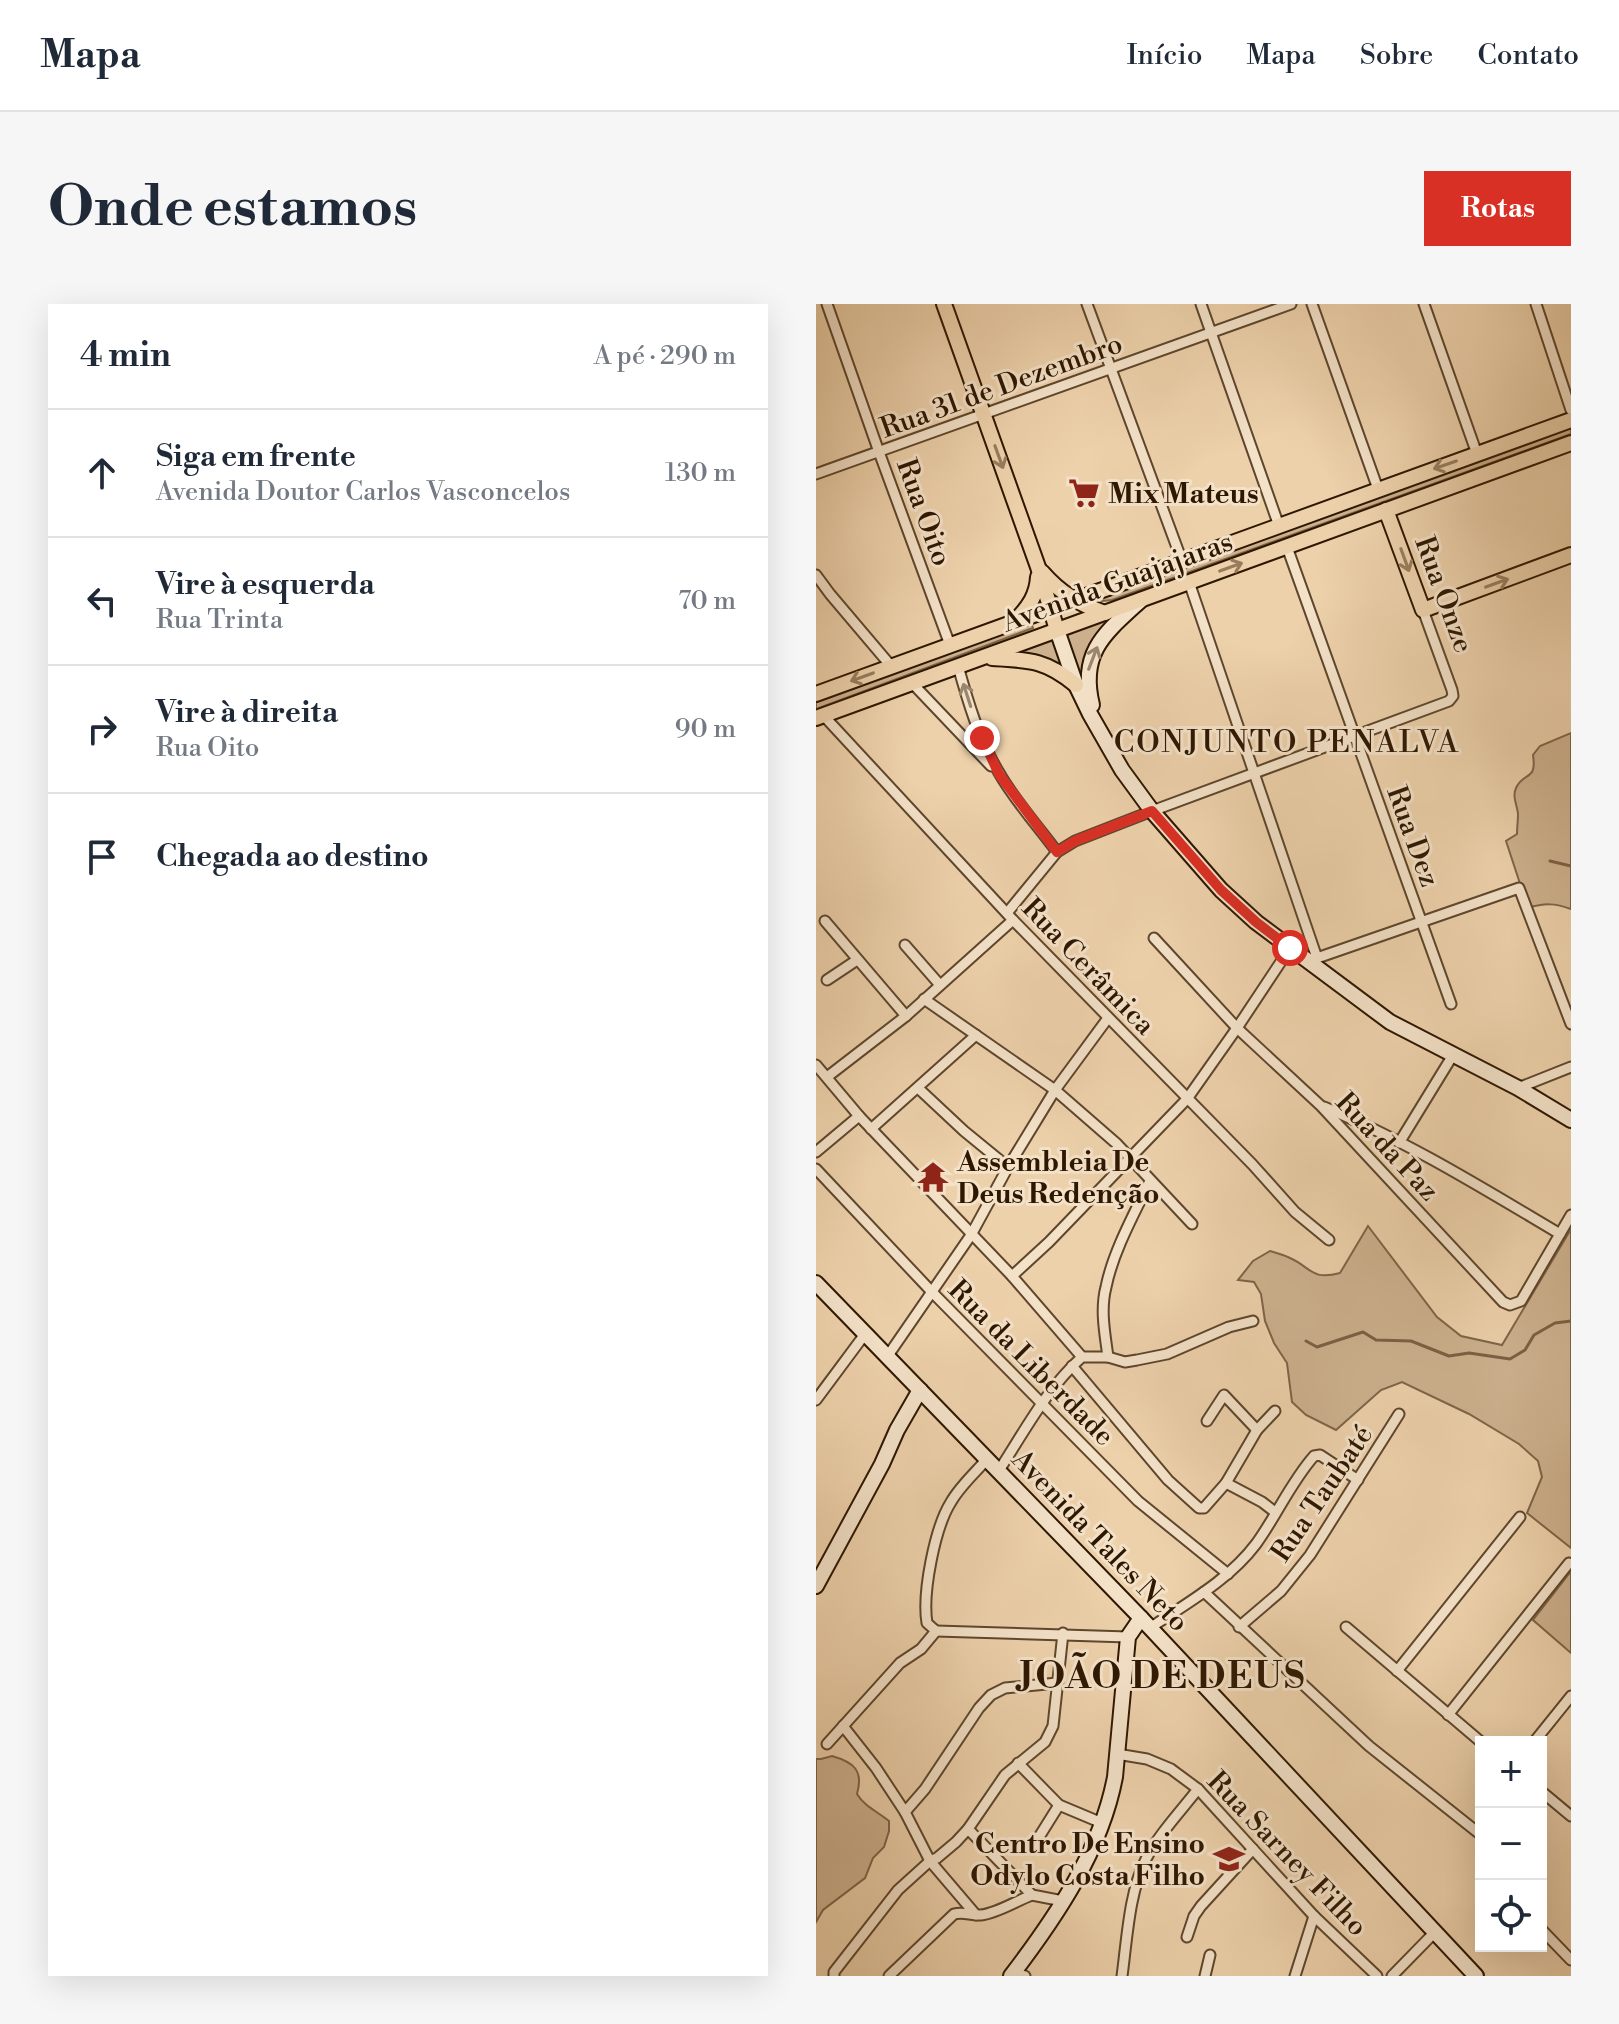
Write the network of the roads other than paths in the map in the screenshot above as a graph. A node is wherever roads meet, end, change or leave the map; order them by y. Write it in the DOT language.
graph roads {
  1 [pos="827,304"];
  2 [pos="944,304"];
  3 [pos="1087,304"];
  4 [pos="1201,304"];
  5 [pos="1291,304"];
  6 [pos="1312,304"];
  7 [pos="1424,304"];
  8 [pos="1536,304"];
  9 [pos="1211,333"];
  10 [pos="1110,369"];
  11 [pos="1571,410"];
  12 [pos="984,415"];
  13 [pos="1571,420"];
  14 [pos="1571,443"];
  15 [pos="879,452"];
  16 [pos="1477,454"];
  17 [pos="816,474"];
  18 [pos="1378,489"];
  19 [pos="1386,510"];
  20 [pos="1279,526"];
  21 [pos="1287,547"];
  22 [pos="1571,555"];
  23 [pos="1182,561"];
  24 [pos="1038,567"];
  25 [pos="816,575"];
  26 [pos="1189,582"];
  27 [pos="1073,600"];
  28 [pos="1141,600"];
  29 [pos="1049,609"];
  30 [pos="1423,610"];
  31 [pos="1105,613"];
  32 [pos="1014,621"];
  33 [pos="1057,630"];
  34 [pos="950,645"];
  35 [pos="983,658"];
  36 [pos="891,666"];
  37 [pos="958,666"];
  38 [pos="912,683"];
  39 [pos="1076,685"];
  40 [pos="816,694"];
  41 [pos="820,717"];
  42 [pos="1100,732"];
  43 [pos="1356,737"];
  44 [pos="1254,773"];
  45 [pos="999,774"];
  46 [pos="1152,811"];
  47 [pos="1057,852"];
  48 [pos="1010,916"];
  49 [pos="825,921"];
  50 [pos="1421,921"];
  51 [pos="1154,938"];
  52 [pos="905,945"];
  53 [pos="1290,948"];
  54 [pos="857,960"];
  55 [pos="1314,962"];
  56 [pos="827,980"];
  57 [pos="940,985"];
  58 [pos="924,999"];
  59 [pos="1451,1004"];
  60 [pos="906,1016"];
  61 [pos="1108,1018"];
  62 [pos="1571,1024"];
  63 [pos="1237,1028"];
  64 [pos="976,1035"];
  65 [pos="1453,1055"];
  66 [pos="816,1065"];
  67 [pos="1571,1067"];
  68 [pos="827,1077"];
  69 [pos="918,1088"];
  70 [pos="1518,1088"];
  71 [pos="1055,1090"];
  72 [pos="1187,1099"];
  73 [pos="1321,1106"];
  74 [pos="859,1116"];
  75 [pos="1571,1120"];
  76 [pos="871,1129"];
  77 [pos="1399,1143"];
  78 [pos="816,1152"];
  79 [pos="1129,1157"];
  80 [pos="1008,1167"];
  81 [pos="816,1169"];
  82 [pos="1150,1181"];
  83 [pos="1571,1215"];
  84 [pos="1192,1224"];
  85 [pos="1560,1234"];
  86 [pos="971,1235"];
  87 [pos="1329,1240"];
  88 [pos="1012,1276"];
  89 [pos="816,1283"];
  90 [pos="931,1291"];
  91 [pos="1253,1321"];
  92 [pos="865,1334"];
  93 [pos="887,1357"];
  94 [pos="1082,1357"];
  95 [pos="1108,1357"];
  96 [pos="1072,1366"];
  97 [pos="920,1390"];
  98 [pos="816,1400"];
  99 [pos="1043,1403"];
  100 [pos="1275,1411"];
  101 [pos="1399,1414"];
  102 [pos="1207,1421"];
  103 [pos="1257,1430"];
  104 [pos="987,1459"];
  105 [pos="998,1472"];
  106 [pos="1358,1480"];
  107 [pos="1226,1483"];
  108 [pos="1275,1512"];
  109 [pos="1520,1517"];
  110 [pos="1569,1563"];
  111 [pos="1228,1574"];
  112 [pos="816,1586"];
  113 [pos="1204,1592"];
  114 [pos="1145,1623"];
  115 [pos="1239,1627"];
  116 [pos="1346,1627"];
  117 [pos="936,1631"];
  118 [pos="1063,1633"];
  119 [pos="1128,1637"];
  120 [pos="1397,1671"];
  121 [pos="1057,1683"];
  122 [pos="1571,1696"];
  123 [pos="1448,1715"];
  124 [pos="843,1726"];
  125 [pos="1539,1736"];
  126 [pos="1475,1737"];
  127 [pos="827,1744"];
  128 [pos="1117,1754"];
  129 [pos="1018,1763"];
  130 [pos="1198,1789"];
  131 [pos="1547,1795"];
  132 [pos="1059,1805"];
  133 [pos="1569,1810"];
  134 [pos="905,1812"];
  135 [pos="1102,1823"];
  136 [pos="968,1829"];
  137 [pos="1475,1830"];
  138 [pos="1034,1845"];
  139 [pos="1253,1849"];
  140 [pos="930,1861"];
  141 [pos="1032,1895"];
  142 [pos="1063,1901"];
  143 [pos="976,1915"];
  144 [pos="1314,1916"];
  145 [pos="1434,1933"];
  146 [pos="1547,1935"];
  147 [pos="1187,1937"];
  148 [pos="1210,1955"];
  149 [pos="1571,1960"];
  150 [pos="834,1974"];
  151 [pos="1017,1975"];
  152 [pos="889,1976"];
  153 [pos="1122,1976"];
  154 [pos="1205,1976"];
  155 [pos="1295,1976"];
  156 [pos="1377,1976"];
  157 [pos="1392,1976"];
  158 [pos="1476,1976"];
  1 -- 15 [label="street, Rua Oito"];
  2 -- 12 [label="main road"];
  3 -- 10 [label="street"];
  4 -- 9 [label="street"];
  5 -- 9 [label="street, Rua 31 de Dezembro"];
  6 -- 18 [label="street"];
  7 -- 16 [label="street"];
  8 -- 11 [label="street"];
  9 -- 10 [label="street, Rua 31 de Dezembro"];
  9 -- 20 [label="street"];
  10 -- 12 [label="street, Rua 31 de Dezembro"];
  10 -- 23 [label="street"];
  12 -- 15 [label="street, Rua 31 de Dezembro"];
  12 -- 24 [label="main road, one-way"];
  13 -- 16 [label="main road, Avenida Guajajaras"];
  14 -- 19 [label="main road, Avenida Guajajaras"];
  15 -- 17 [label="street, Rua 31 de Dezembro"];
  15 -- 34 [label="street, Rua Oito"];
  16 -- 18 [label="main road, Avenida Guajajaras, one-way"];
  18 -- 20 [label="main road, Avenida Guajajaras"];
  19 -- 21 [label="main road, Avenida Guajajaras"];
  19 -- 30 [label="main road, Rua Onze, one-way"];
  20 -- 23 [label="main road, Avenida Guajajaras"];
  26 -- 21 [label="main road, Avenida Guajajaras, one-way"];
  21 -- 43 [label="street, Rua Dez"];
  30 -- 22 [label="main road, one-way"];
  23 -- 27 [label="main road, Avenida Guajajaras"];
  24 -- 27 [label="main road"];
  24 -- 29 [label="main road"];
  24 -- 32 [label="main road"];
  25 -- 36 [label="street"];
  26 -- 28 [label="main road, Avenida Guajajaras"];
  26 -- 44 [label="street"];
  27 -- 29 [label="main road, Avenida Guajajaras"];
  27 -- 31 [label="main road"];
  28 -- 31 [label="main road, Avenida Guajajaras"];
  42 -- 28 [label="main road, one-way"];
  29 -- 32 [label="main road, Avenida Guajajaras"];
  29 -- 33 [label="main road"];
  30 -- 43 [label="street, Rua Onze"];
  31 -- 33 [label="main road, Avenida Guajajaras"];
  32 -- 34 [label="main road, Avenida Guajajaras"];
  33 -- 35 [label="main road, Avenida Guajajaras"];
  33 -- 39 [label="main road"];
  34 -- 36 [label="main road, Avenida Guajajaras"];
  35 -- 37 [label="main road, Avenida Guajajaras"];
  35 -- 39 [label="main road"];
  36 -- 40 [label="main road, Avenida Guajajaras, one-way"];
  37 -- 38 [label="main road, Avenida Guajajaras"];
  45 -- 37 [label="street, one-way"];
  38 -- 41 [label="main road, Avenida Guajajaras"];
  38 -- 45 [label="street"];
  39 -- 42 [label="main road"];
  41 -- 48 [label="street, Rua Cerâmica"];
  42 -- 46 [label="main road"];
  43 -- 44 [label="street"];
  43 -- 50 [label="street, Rua Dez"];
  44 -- 46 [label="street"];
  44 -- 55 [label="street"];
  45 -- 47 [label="street"];
  46 -- 47 [label="street"];
  46 -- 53 [label="main road"];
  47 -- 48 [label="street"];
  48 -- 57 [label="street"];
  48 -- 61 [label="street, Rua Cerâmica"];
  49 -- 54 [label="street"];
  50 -- 55 [label="street"];
  50 -- 59 [label="street, Rua Dez"];
  50 -- 62 [label="street"];
  51 -- 63 [label="street, Rua da Paz"];
  52 -- 57 [label="street"];
  53 -- 55 [label="main road"];
  53 -- 63 [label="street"];
  54 -- 56 [label="street"];
  54 -- 60 [label="street"];
  55 -- 65 [label="main road"];
  57 -- 58 [label="street"];
  58 -- 60 [label="street"];
  58 -- 64 [label="street"];
  60 -- 68 [label="street"];
  61 -- 71 [label="street"];
  61 -- 72 [label="street, Rua Cerâmica"];
  63 -- 72 [label="street"];
  63 -- 73 [label="street, Rua da Paz"];
  64 -- 69 [label="street"];
  64 -- 71 [label="street"];
  65 -- 70 [label="main road"];
  65 -- 77 [label="street"];
  66 -- 68 [label="street"];
  67 -- 70 [label="street"];
  68 -- 74 [label="street"];
  69 -- 76 [label="street"];
  69 -- 80 [label="street"];
  70 -- 75 [label="main road"];
  71 -- 79 [label="street"];
  71 -- 80 [label="street"];
  72 -- 79 [label="street"];
  72 -- 87 [label="street, Rua Cerâmica"];
  73 -- 77 [label="street"];
  73 -- 85 [label="street, Rua da Paz"];
  74 -- 76 [label="street"];
  74 -- 78 [label="street"];
  76 -- 86 [label="street"];
  77 -- 85 [label="street"];
  79 -- 82 [label="street"];
  79 -- 88 [label="street"];
  80 -- 86 [label="street"];
  81 -- 90 [label="street, Rua da Liberdade"];
  82 -- 84 [label="street"];
  82 -- 95 [label="street"];
  83 -- 85 [label="street, Rua da Paz"];
  86 -- 88 [label="street"];
  86 -- 90 [label="street"];
  88 -- 94 [label="street"];
  89 -- 92 [label="main road, Avenida Tales Neto"];
  90 -- 93 [label="street"];
  90 -- 99 [label="street, Rua da Liberdade"];
  91 -- 95 [label="street"];
  92 -- 93 [label="main road, Avenida Tales Neto"];
  92 -- 98 [label="street"];
  93 -- 97 [label="main road, Avenida Tales Neto"];
  94 -- 95 [label="street"];
  94 -- 96 [label="street"];
  96 -- 99 [label="street"];
  96 -- 107 [label="street"];
  97 -- 104 [label="main road, Avenida Tales Neto"];
  97 -- 112 [label="main road"];
  99 -- 105 [label="street"];
  99 -- 111 [label="street, Rua da Liberdade"];
  100 -- 103 [label="street"];
  101 -- 106 [label="street, Rua Taubaté"];
  102 -- 103 [label="street"];
  103 -- 107 [label="street"];
  104 -- 105 [label="main road, Avenida Tales Neto"];
  104 -- 117 [label="street"];
  105 -- 114 [label="main road, Avenida Tales Neto"];
  106 -- 108 [label="street"];
  106 -- 115 [label="street, Rua Taubaté"];
  107 -- 108 [label="street"];
  108 -- 111 [label="street"];
  109 -- 120 [label="street"];
  110 -- 123 [label="street"];
  111 -- 113 [label="street"];
  113 -- 114 [label="street"];
  113 -- 115 [label="street"];
  114 -- 119 [label="main road"];
  114 -- 145 [label="main road, Avenida Tales Neto"];
  115 -- 137 [label="street"];
  116 -- 120 [label="street"];
  117 -- 118 [label="street"];
  117 -- 124 [label="street"];
  118 -- 119 [label="street"];
  118 -- 121 [label="street"];
  119 -- 128 [label="main road"];
  120 -- 123 [label="street"];
  121 -- 129 [label="street"];
  121 -- 134 [label="street"];
  122 -- 125 [label="street"];
  123 -- 126 [label="street"];
  124 -- 127 [label="street"];
  124 -- 134 [label="street"];
  128 -- 130 [label="street, Rua Sarney Filho"];
  128 -- 135 [label="main road"];
  129 -- 132 [label="street"];
  129 -- 136 [label="street"];
  130 -- 139 [label="street, Rua Sarney Filho"];
  130 -- 153 [label="street"];
  131 -- 133 [label="street"];
  132 -- 135 [label="street"];
  132 -- 138 [label="street"];
  134 -- 140 [label="street"];
  135 -- 142 [label="main road"];
  136 -- 140 [label="street"];
  136 -- 141 [label="street"];
  139 -- 144 [label="street, Rua Sarney Filho"];
  139 -- 147 [label="street"];
  140 -- 143 [label="street"];
  140 -- 150 [label="street"];
  141 -- 142 [label="street"];
  141 -- 143 [label="street"];
  142 -- 151 [label="main road"];
  143 -- 152 [label="street"];
  144 -- 155 [label="street"];
  144 -- 156 [label="street, Rua Sarney Filho"];
  145 -- 157 [label="street"];
  145 -- 158 [label="main road, Avenida Tales Neto"];
  146 -- 149 [label="street"];
  148 -- 154 [label="street"];
}
